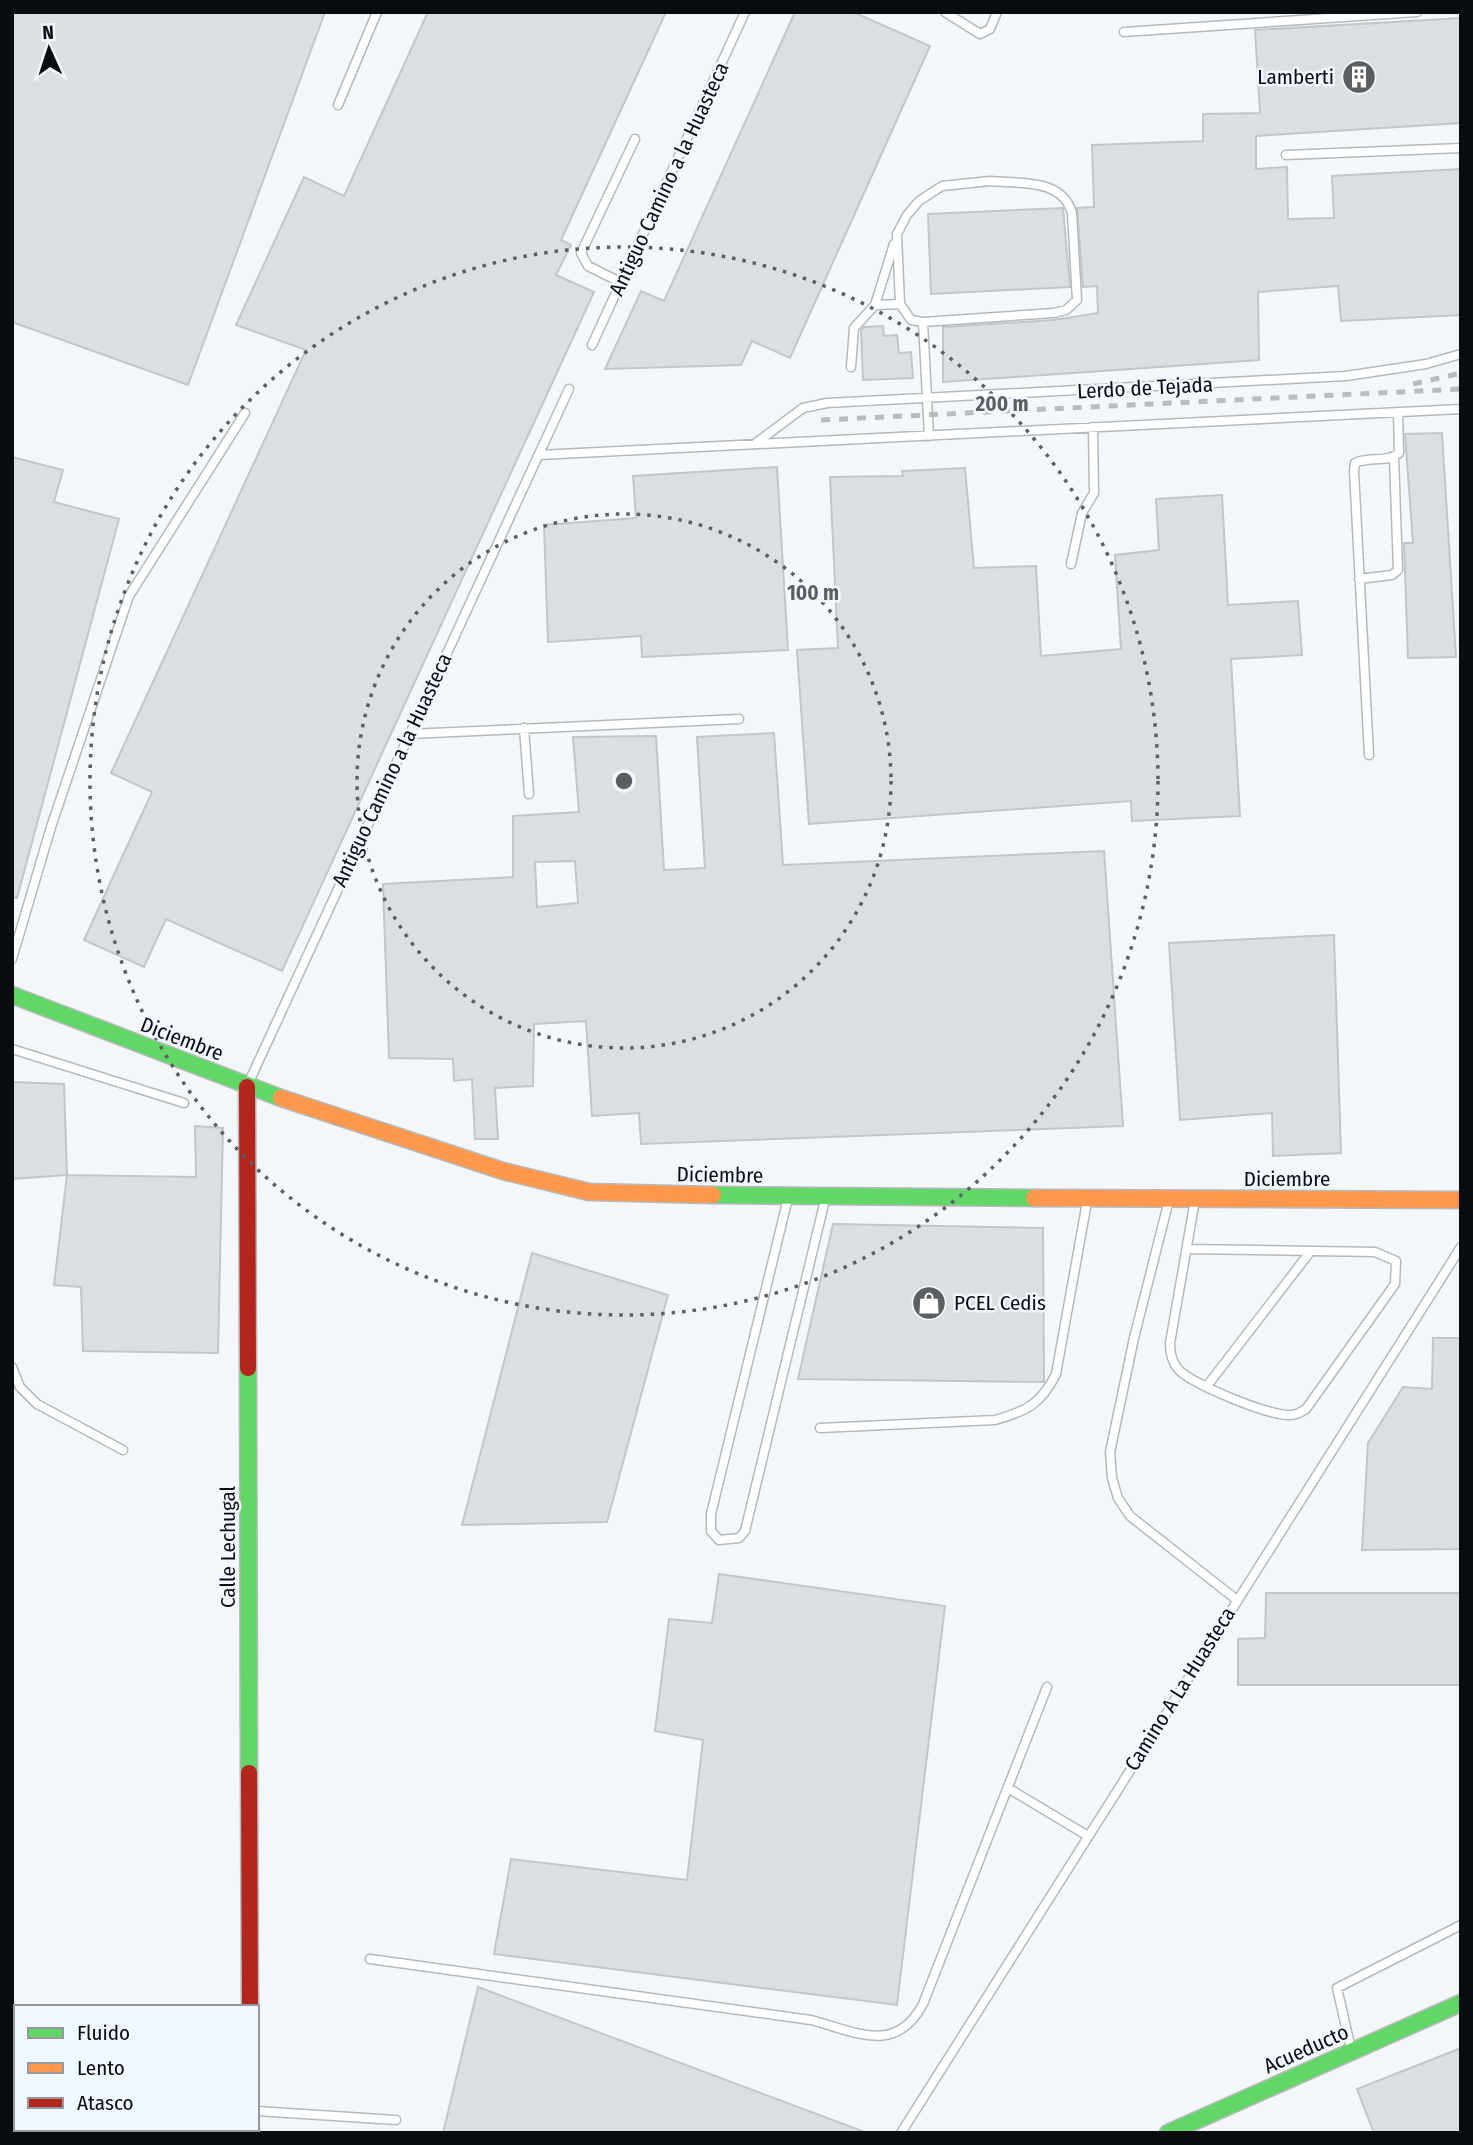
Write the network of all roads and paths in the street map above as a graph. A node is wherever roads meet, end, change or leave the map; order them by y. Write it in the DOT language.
graph roads {
  1 [pos="377,12"];
  2 [pos="745,12"];
  3 [pos="945,12"];
  4 [pos="997,12"];
  5 [pos="1417,12"];
  6 [pos="959,16"];
  7 [pos="1124,32"];
  8 [pos="338,105"];
  9 [pos="635,139"];
  10 [pos="1461,148"];
  11 [pos="1286,155"];
  12 [pos="897,234"];
  13 [pos="622,283"];
  14 [pos="900,304"];
  15 [pos="875,305"];
  16 [pos="923,322"];
  17 [pos="592,345"];
  18 [pos="1461,355"];
  19 [pos="851,368"];
  20 [pos="569,389"];
  21 [pos="928,399"];
  22 [pos="1461,409"];
  23 [pos="245,412"];
  24 [pos="1398,412"];
  25 [pos="1093,427"];
  26 [pos="929,436"];
  27 [pos="756,443"];
  28 [pos="539,456"];
  29 [pos="1394,457"];
  30 [pos="1070,564"];
  31 [pos="1359,579"];
  32 [pos="739,719"];
  33 [pos="524,729"];
  34 [pos="410,734"];
  35 [pos="1369,755"];
  36 [pos="528,794"];
  37 [pos="12,959"];
  38 [pos="12,995"];
  39 [pos="12,1049"];
  40 [pos="247,1087"];
  41 [pos="184,1103"];
  42 [pos="788,1197"];
  43 [pos="826,1197"];
  44 [pos="1088,1199"];
  45 [pos="1170,1199"];
  46 [pos="1195,1199"];
  47 [pos="1461,1200"];
  48 [pos="1461,1247"];
  49 [pos="1188,1249"];
  50 [pos="1310,1252"];
  51 [pos="12,1367"];
  52 [pos="1207,1386"];
  53 [pos="820,1428"];
  54 [pos="123,1450"];
  55 [pos="1237,1600"];
  56 [pos="1046,1687"];
  57 [pos="1008,1788"];
  58 [pos="1088,1836"];
  59 [pos="1461,1925"];
  60 [pos="370,1959"];
  61 [pos="1461,2003"];
  62 [pos="250,2005"];
  63 [pos="1352,2052"];
  64 [pos="259,2111"];
  65 [pos="396,2120"];
  66 [pos="901,2133"];
  67 [pos="1168,2133"];
  1 -- 8 [label="lane"];
  2 -- 13 [label="lane, Antiguo Camino a la Huasteca"];
  3 -- 6 [label="lane"];
  4 -- 6 [label="lane"];
  5 -- 7 [label="lane"];
  9 -- 13 [label="lane"];
  10 -- 11 [label="lane"];
  12 -- 14 [label="lane"];
  12 -- 15 [label="lane"];
  12 -- 16 [label="lane"];
  13 -- 17 [label="lane, Antiguo Camino a la Huasteca"];
  14 -- 15 [label="lane"];
  14 -- 16 [label="lane"];
  15 -- 19 [label="lane"];
  16 -- 21 [label="lane"];
  18 -- 21 [label="lane, Lerdo de Tejada"];
  20 -- 28 [label="lane, Antiguo Camino a la Huasteca"];
  21 -- 26 [label="lane"];
  21 -- 27 [label="lane, Lerdo de Tejada"];
  22 -- 24 [label="lane, Lerdo de Tejada"];
  23 -- 37 [label="lane"];
  24 -- 25 [label="lane, Lerdo de Tejada"];
  24 -- 29 [label="lane"];
  25 -- 26 [label="lane, Lerdo de Tejada"];
  25 -- 30 [label="lane"];
  26 -- 27 [label="lane, Lerdo de Tejada"];
  27 -- 28 [label="lane, Lerdo de Tejada"];
  28 -- 34 [label="lane, Antiguo Camino a la Huasteca"];
  29 -- 31 [label="lane"];
  29 -- 31 [label="lane"];
  31 -- 35 [label="lane"];
  32 -- 33 [label="lane"];
  33 -- 34 [label="lane"];
  33 -- 36 [label="lane"];
  34 -- 40 [label="lane, Antiguo Camino a la Huasteca"];
  38 -- 40 [label="street, Diciembre"];
  39 -- 41 [label="lane"];
  40 -- 42 [label="street, Diciembre"];
  40 -- 62 [label="street, Calle Lechugal"];
  42 -- 43 [label="street, Diciembre"];
  42 -- 43 [label="lane"];
  43 -- 44 [label="street, Diciembre"];
  44 -- 45 [label="street, Diciembre"];
  44 -- 53 [label="lane"];
  45 -- 46 [label="street, Diciembre"];
  45 -- 55 [label="lane"];
  46 -- 47 [label="street, Diciembre"];
  46 -- 49 [label="lane"];
  48 -- 55 [label="lane, Camino A La Huasteca"];
  49 -- 50 [label="lane"];
  49 -- 52 [label="lane"];
  50 -- 52 [label="lane"];
  50 -- 52 [label="lane"];
  51 -- 54 [label="lane"];
  55 -- 58 [label="lane, Camino A La Huasteca"];
  56 -- 57 [label="lane"];
  57 -- 58 [label="lane"];
  57 -- 60 [label="lane"];
  58 -- 66 [label="lane, Camino A La Huasteca"];
  59 -- 63 [label="lane"];
  61 -- 63 [label="street, Acueducto"];
  63 -- 67 [label="street, Acueducto"];
  64 -- 65 [label="lane"];
}
